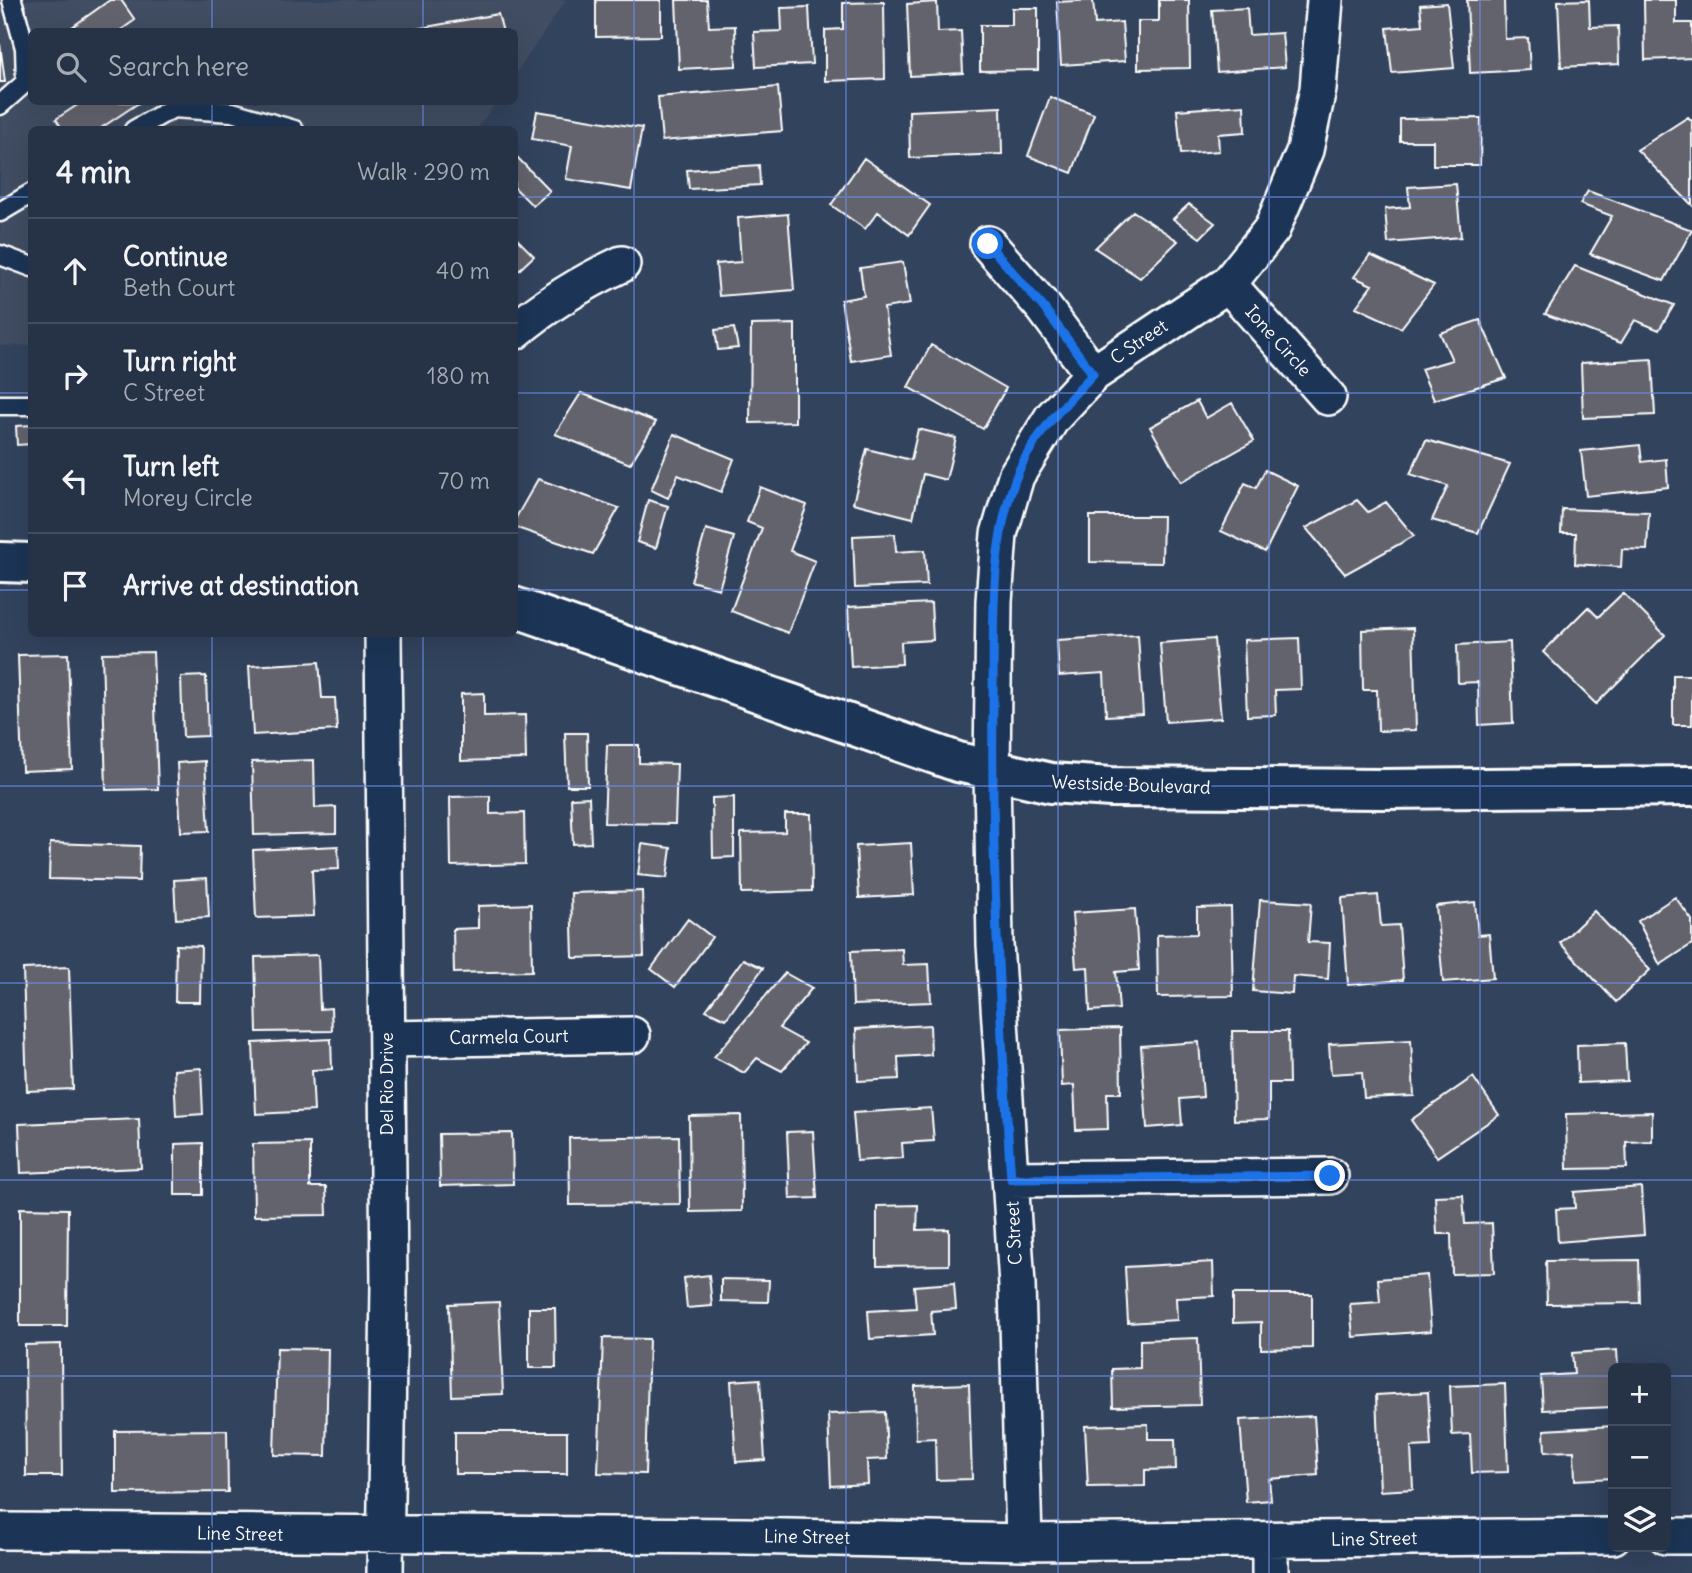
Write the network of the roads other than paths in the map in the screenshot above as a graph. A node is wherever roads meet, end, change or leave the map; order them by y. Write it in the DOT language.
graph roads {
  1 [pos="12,0"];
  2 [pos="1325,0"];
  3 [pos="0,104"];
  4 [pos="141,126"];
  5 [pos="280,126"];
  6 [pos="28,195"];
  7 [pos="0,212"];
  8 [pos="988,244"];
  9 [pos="0,255"];
  10 [pos="622,264"];
  11 [pos="28,266"];
  12 [pos="1228,284"];
  13 [pos="518,329"];
  14 [pos="1093,374"];
  15 [pos="1328,397"];
  16 [pos="0,405"];
  17 [pos="28,405"];
  18 [pos="0,562"];
  19 [pos="28,563"];
  20 [pos="518,608"];
  21 [pos="383,637"];
  22 [pos="992,771"];
  23 [pos="1692,786"];
  24 [pos="632,1035"];
  25 [pos="387,1039"];
  26 [pos="1330,1176"];
  27 [pos="1011,1179"];
  28 [pos="0,1531"];
  29 [pos="386,1535"];
  30 [pos="1692,1535"];
  31 [pos="1608,1536"];
  32 [pos="1671,1536"];
  33 [pos="1024,1542"];
  34 [pos="1270,1557"];
  35 [pos="385,1573"];
  1 -- 3 [label="lane"];
  2 -- 12 [label="street, C Street"];
  4 -- 5 [label="lane"];
  6 -- 7 [label="lane"];
  8 -- 14 [label="street"];
  9 -- 11 [label="lane"];
  10 -- 13 [label="street"];
  12 -- 14 [label="street, C Street"];
  12 -- 15 [label="street, Ione Circle"];
  14 -- 22 [label="street, C Street"];
  16 -- 17 [label="lane"];
  18 -- 19 [label="street"];
  20 -- 22 [label="street, Westside Boulevard"];
  21 -- 25 [label="street, Del Rio Drive"];
  22 -- 23 [label="street, Westside Boulevard"];
  22 -- 27 [label="street, C Street"];
  24 -- 25 [label="street, Carmela Court"];
  25 -- 29 [label="street, Del Rio Drive"];
  26 -- 27 [label="street"];
  27 -- 33 [label="street, C Street"];
  28 -- 29 [label="street, Line Street"];
  29 -- 33 [label="street, Line Street"];
  29 -- 35 [label="street, Del Rio Drive"];
  30 -- 32 [label="street"];
  31 -- 34 [label="street, Line Street"];
  33 -- 34 [label="street, Line Street"];
}
